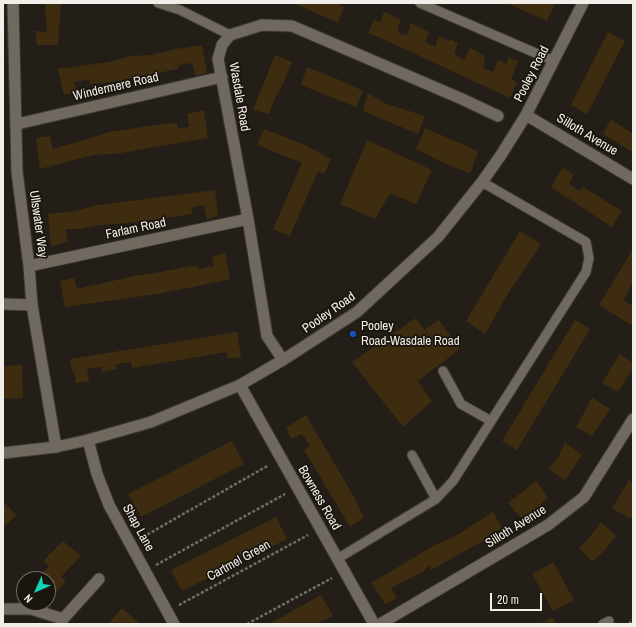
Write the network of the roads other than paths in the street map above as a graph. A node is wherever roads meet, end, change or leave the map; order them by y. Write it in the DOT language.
graph roads {
  1 [pos="13,3"];
  2 [pos="158,3"];
  3 [pos="420,3"];
  4 [pos="583,3"];
  5 [pos="230,35"];
  6 [pos="554,61"];
  7 [pos="222,77"];
  8 [pos="526,115"];
  9 [pos="498,116"];
  10 [pos="17,124"];
  11 [pos="633,179"];
  12 [pos="482,182"];
  13 [pos="248,220"];
  14 [pos="29,266"];
  15 [pos="3,304"];
  16 [pos="32,304"];
  17 [pos="283,360"];
  18 [pos="443,371"];
  19 [pos="240,385"];
  20 [pos="633,419"];
  21 [pos="491,421"];
  22 [pos="88,440"];
  23 [pos="56,447"];
  24 [pos="3,453"];
  25 [pos="412,456"];
  26 [pos="436,499"];
  27 [pos="337,558"];
  28 [pos="99,579"];
  29 [pos="3,609"];
  30 [pos="174,624"];
  31 [pos="374,624"];
  32 [pos="380,624"];
  1 -- 10 [label="street, Ullswater Way"];
  2 -- 5 [label="lane"];
  3 -- 6 [label="lane"];
  4 -- 6 [label="street, Pooley Road"];
  5 -- 7 [label="street, Wasdale Road"];
  5 -- 9 [label="street"];
  6 -- 8 [label="street, Pooley Road"];
  7 -- 10 [label="street, Windermere Road"];
  7 -- 13 [label="street, Wasdale Road"];
  8 -- 11 [label="street, Silloth Avenue"];
  8 -- 12 [label="street, Pooley Road"];
  10 -- 14 [label="street, Ullswater Way"];
  12 -- 17 [label="street, Pooley Road"];
  12 -- 21 [label="lane"];
  13 -- 14 [label="street, Farlam Road"];
  13 -- 17 [label="street, Wasdale Road"];
  14 -- 16 [label="street, Ullswater Way"];
  15 -- 16 [label="street"];
  16 -- 23 [label="street, Ullswater Way"];
  17 -- 19 [label="street, Pooley Road"];
  18 -- 21 [label="lane"];
  19 -- 22 [label="street, Pooley Road"];
  19 -- 27 [label="street, Bowness Road"];
  20 -- 32 [label="street, Silloth Avenue"];
  21 -- 26 [label="lane"];
  22 -- 23 [label="street, Pooley Road"];
  22 -- 30 [label="street, Shap Lane"];
  23 -- 24 [label="street, Pooley Road"];
  25 -- 26 [label="lane"];
  26 -- 27 [label="lane"];
  27 -- 31 [label="street, Bowness Road"];
  28 -- 29 [label="street"];
}
